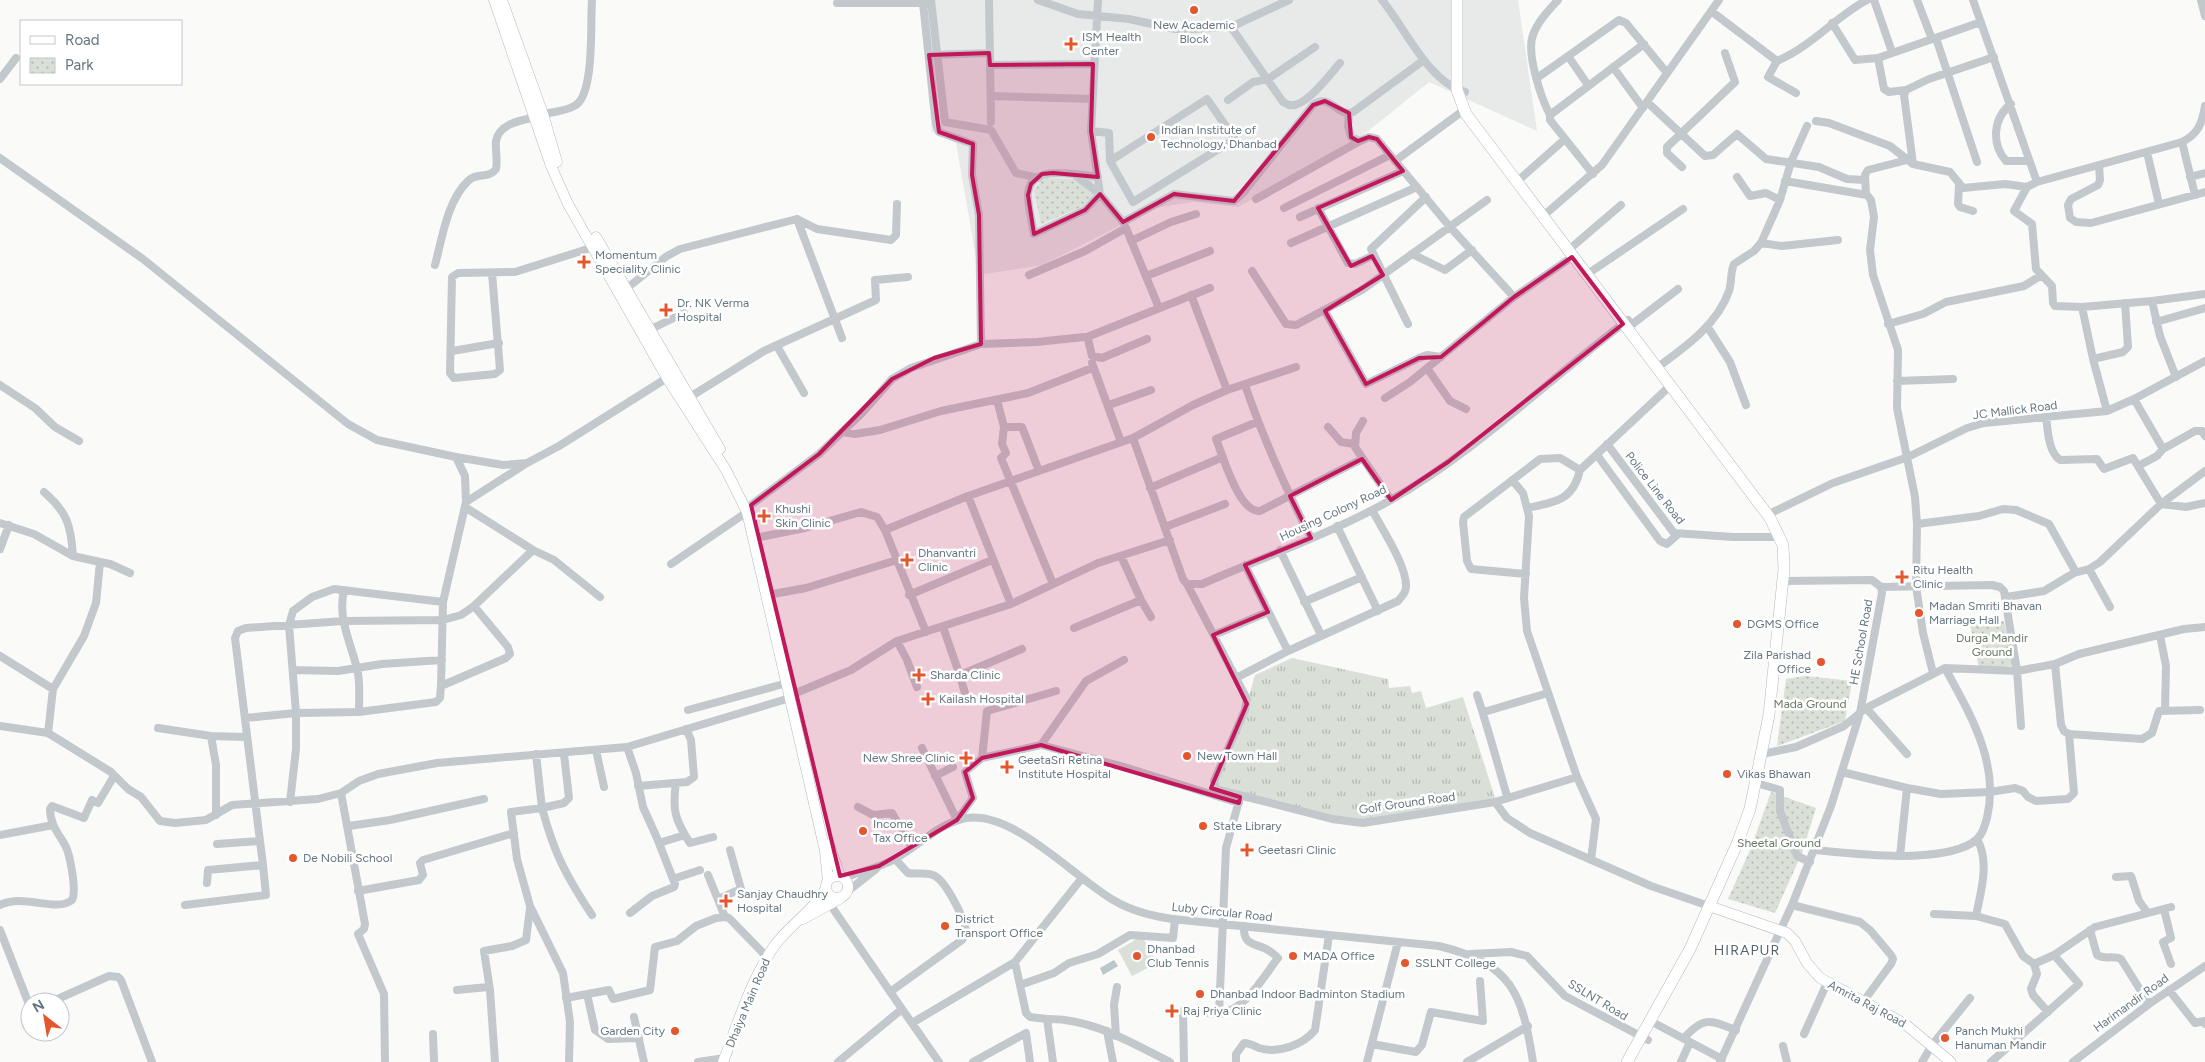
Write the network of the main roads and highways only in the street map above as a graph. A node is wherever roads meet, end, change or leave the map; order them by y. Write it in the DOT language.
graph roads {
  1 [pos="494,0"];
  2 [pos="502,0"];
  3 [pos="1457,0"];
  4 [pos="1464,0"];
  5 [pos="1461,91"];
  6 [pos="539,116"];
  7 [pos="1545,215"];
  8 [pos="1572,252"];
  9 [pos="1627,324"];
  10 [pos="685,398"];
  11 [pos="749,508"];
  12 [pos="1786,582"];
  13 [pos="793,696"];
  14 [pos="1766,754"];
  15 [pos="842,877"];
  16 [pos="826,888"];
  17 [pos="846,894"];
  18 [pos="1712,907"];
  19 [pos="796,923"];
  20 [pos="1644,1039"];
  21 [pos="724,1060"];
  22 [pos="1627,1062"];
  23 [pos="1634,1062"];
  24 [pos="1951,1062"];
  1 -- 6 [label="main road"];
  2 -- 6 [label="main road"];
  3 -- 5 [label="highway"];
  4 -- 5 [label="highway"];
  5 -- 7 [label="highway"];
  5 -- 7 [label="highway"];
  6 -- 10 [label="main road"];
  6 -- 10 [label="main road"];
  7 -- 8 [label="highway"];
  8 -- 9 [label="highway"];
  8 -- 9 [label="highway"];
  9 -- 12 [label="highway"];
  9 -- 12 [label="highway"];
  10 -- 11 [label="main road"];
  11 -- 13 [label="main road"];
  11 -- 13 [label="main road"];
  12 -- 14 [label="highway"];
  13 -- 15 [label="main road"];
  13 -- 16 [label="main road"];
  14 -- 18 [label="highway"];
  14 -- 18 [label="highway"];
  15 -- 16 [label="main road"];
  15 -- 17 [label="main road"];
  16 -- 17 [label="main road"];
  16 -- 19 [label="main road"];
  17 -- 19 [label="main road"];
  18 -- 20 [label="highway"];
  18 -- 20 [label="highway"];
  18 -- 24 [label="main road, Amrita Raj Road"];
  19 -- 21 [label="main road, Dhaiya Main Road"];
  20 -- 22 [label="highway"];
  20 -- 23 [label="highway"];
}
